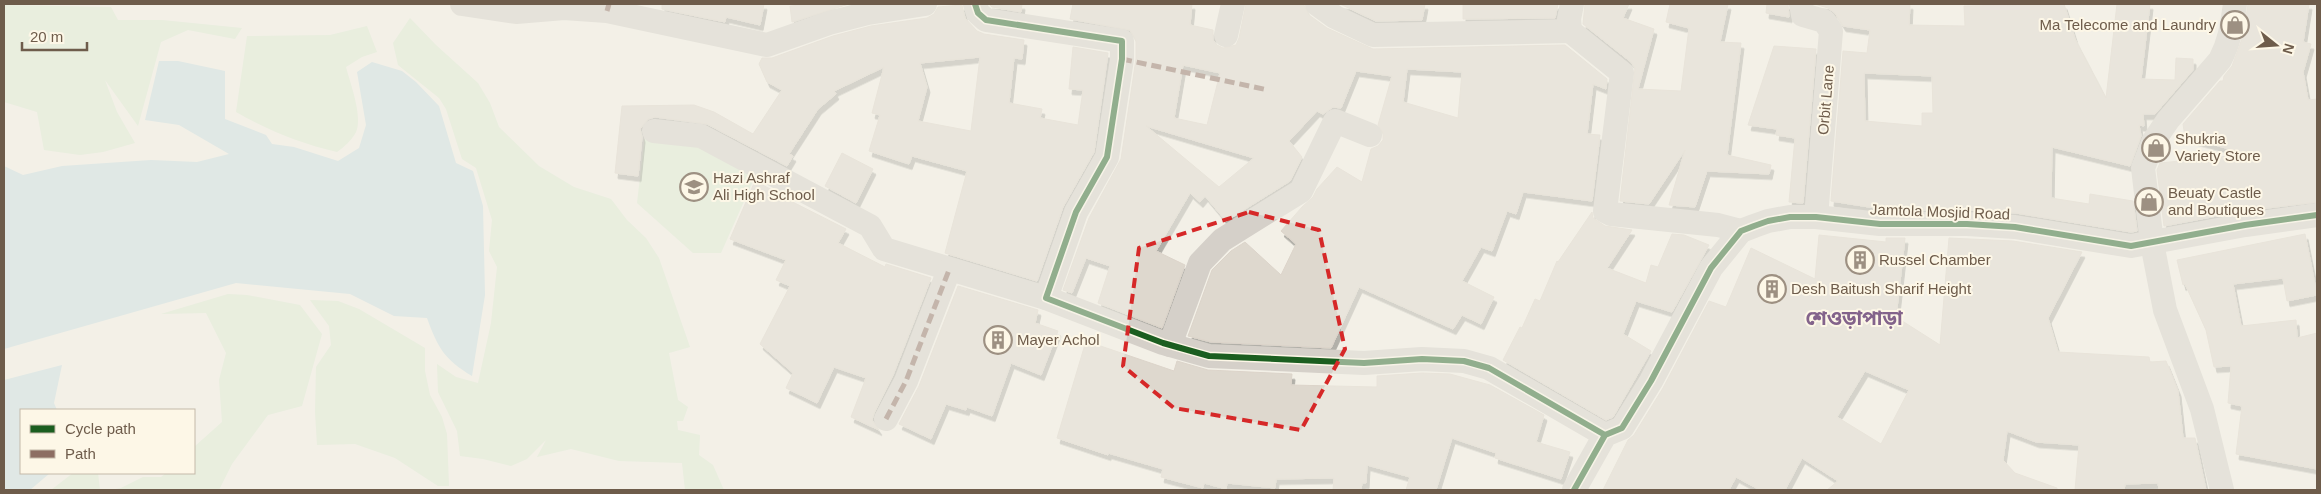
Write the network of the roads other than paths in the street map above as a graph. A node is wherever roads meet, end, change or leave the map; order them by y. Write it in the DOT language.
graph roads {
  1 [pos="462,4"];
  2 [pos="925,4"];
  3 [pos="975,4"];
  4 [pos="1233,4"];
  5 [pos="1317,4"];
  6 [pos="1572,4"];
  7 [pos="1801,4"];
  8 [pos="2235,4"];
  9 [pos="608,7"];
  10 [pos="1570,31"];
  11 [pos="1226,35"];
  12 [pos="654,131"];
  13 [pos="1370,135"];
  14 [pos="2317,215"];
  15 [pos="1816,217"];
  16 [pos="1740,231"];
  17 [pos="2152,243"];
  18 [pos="950,270"];
  19 [pos="1046,298"];
  20 [pos="1170,345"];
  21 [pos="886,419"];
  22 [pos="1605,435"];
  23 [pos="1574,490"];
  24 [pos="2222,490"];
  1 -- 9 [label="street"];
  2 -- 9 [label="street"];
  3 -- 19 [label="street"];
  4 -- 11 [label="street"];
  5 -- 10 [label="street"];
  6 -- 10 [label="street"];
  7 -- 15 [label="street, Orbit Lane"];
  8 -- 17 [label="street"];
  10 -- 16 [label="street"];
  12 -- 18 [label="street"];
  13 -- 20 [label="street"];
  14 -- 17 [label="street, Jamtola Mosjid Road"];
  15 -- 16 [label="street, Jamtola Mosjid Road"];
  15 -- 17 [label="street, Jamtola Mosjid Road"];
  16 -- 22 [label="street"];
  17 -- 24 [label="street"];
  18 -- 19 [label="street"];
  18 -- 21 [label="street"];
  19 -- 20 [label="street"];
  20 -- 22 [label="street"];
  22 -- 23 [label="street"];
}
